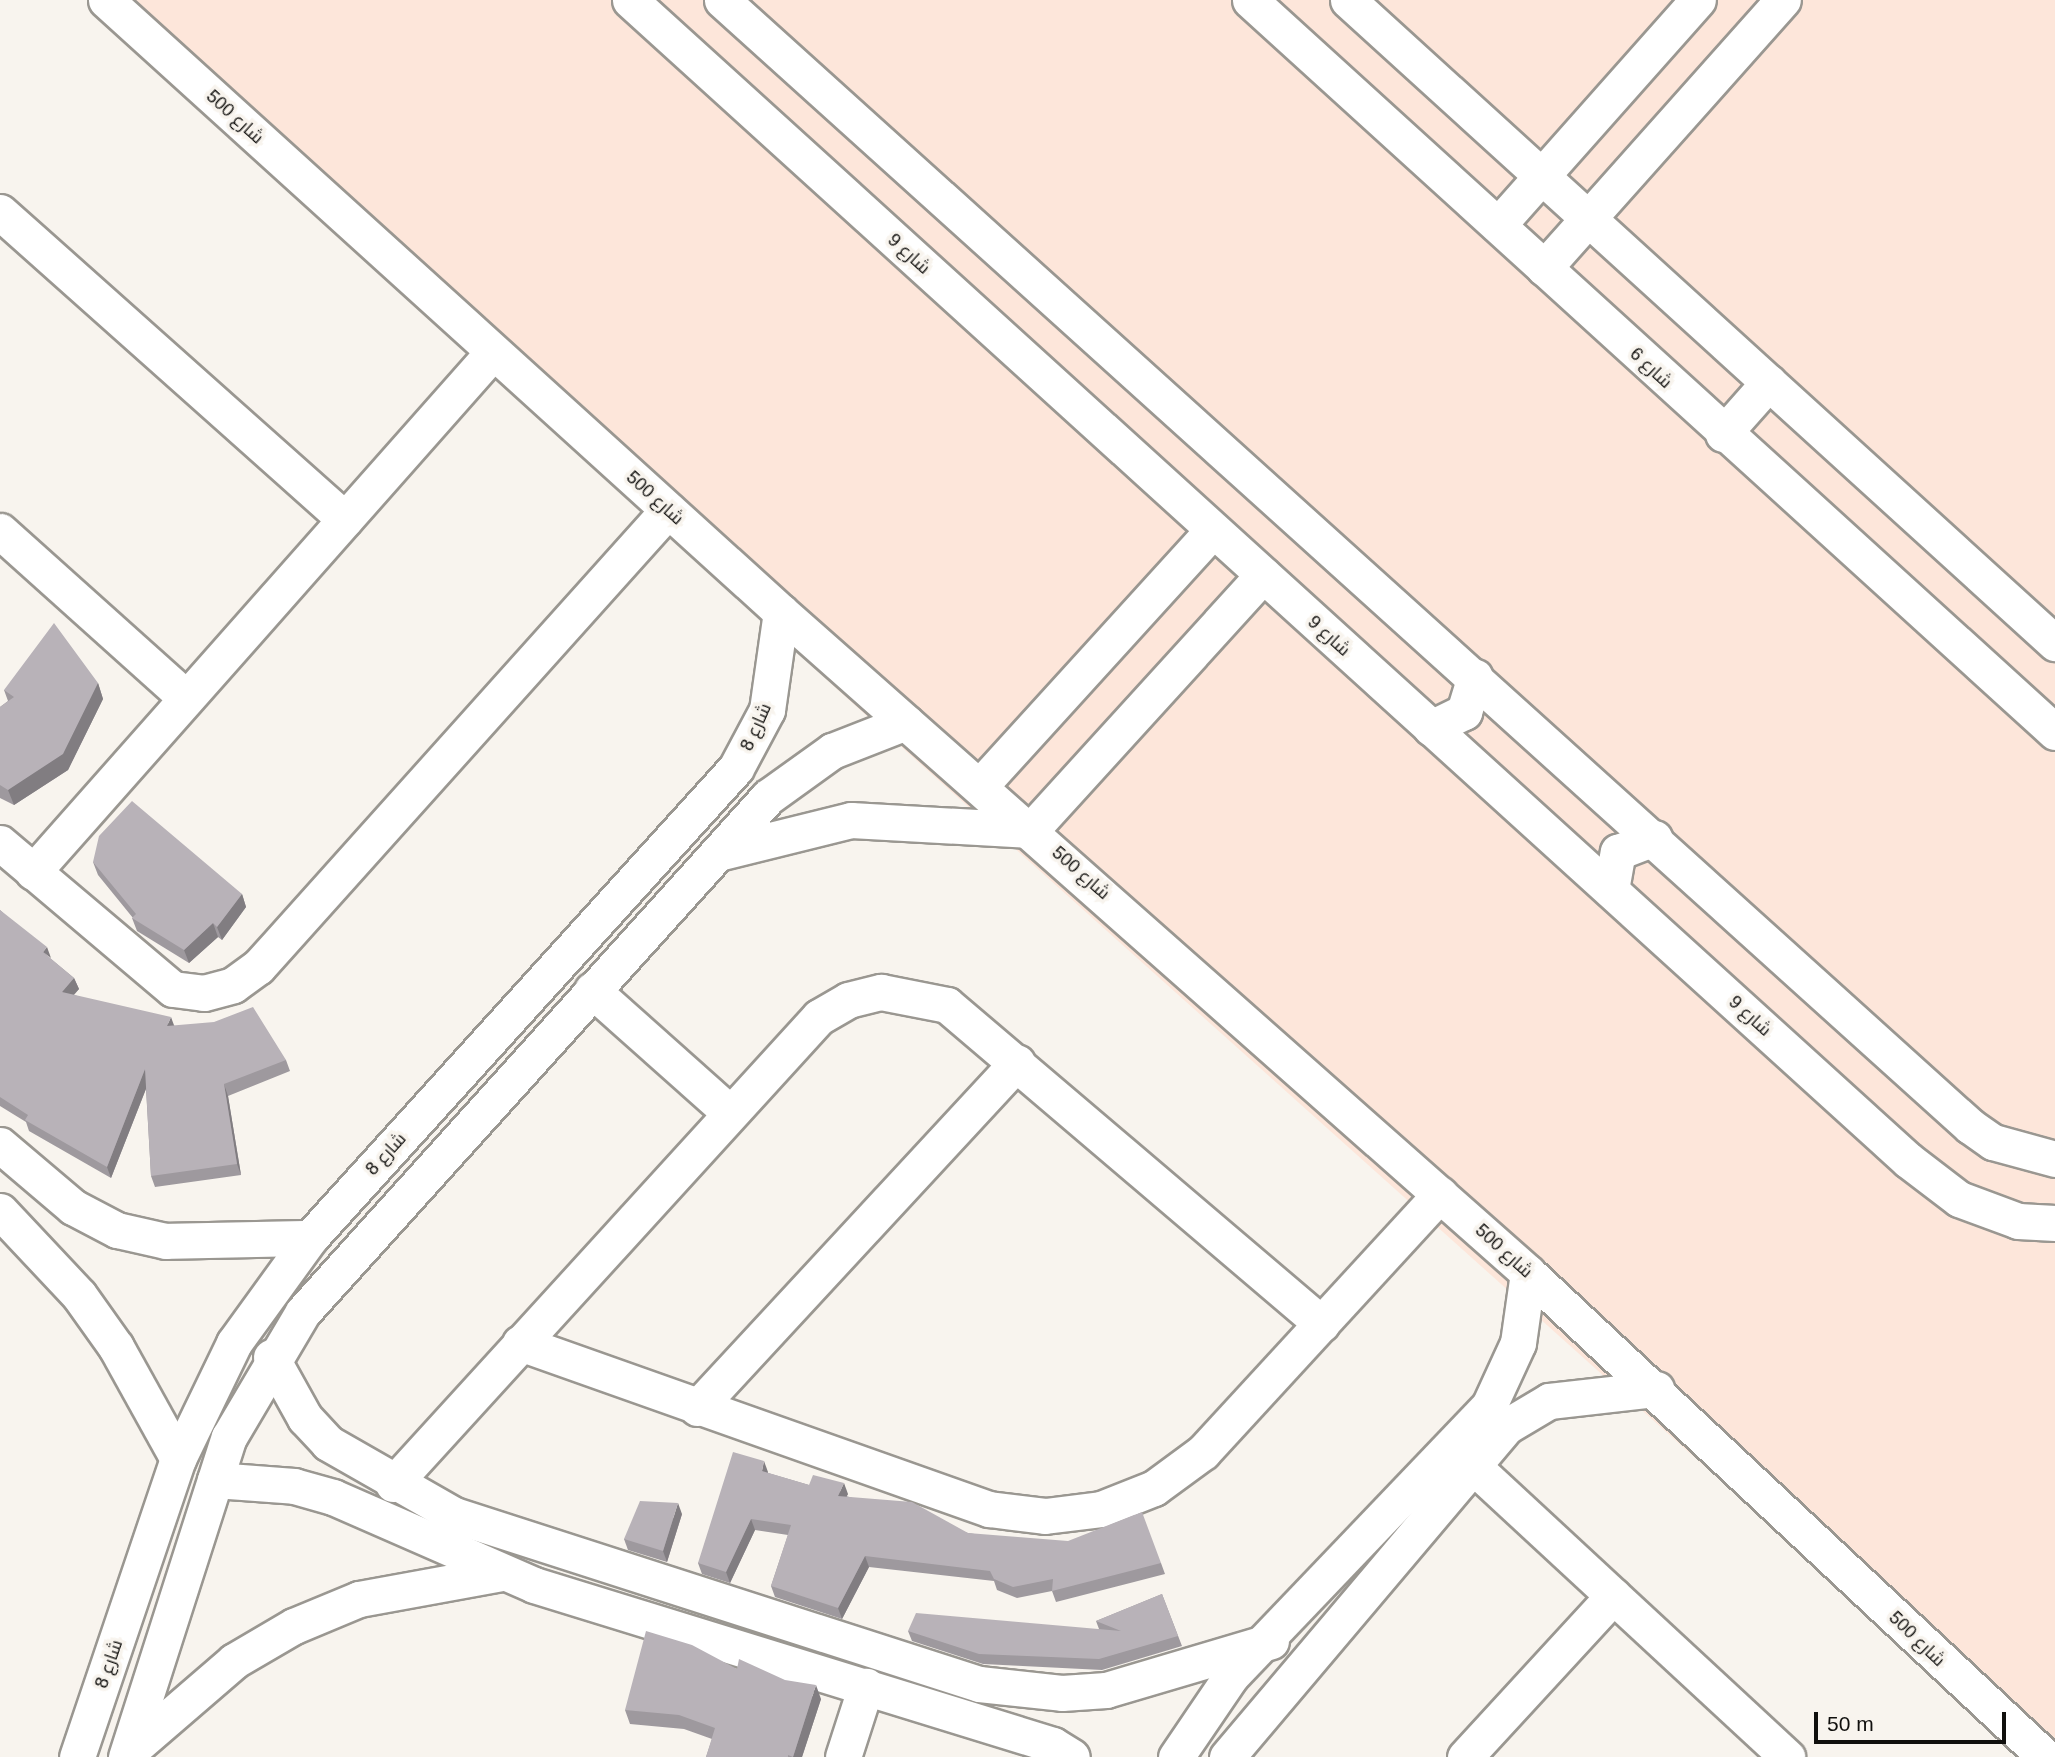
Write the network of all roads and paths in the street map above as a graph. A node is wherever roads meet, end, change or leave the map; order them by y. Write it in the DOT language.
graph roads {
  1 [pos="106,0"];
  2 [pos="629,0"];
  3 [pos="722,0"];
  4 [pos="1250,0"];
  5 [pos="1348,0"];
  6 [pos="1698,0"];
  7 [pos="1783,0"];
  8 [pos="1542,174"];
  9 [pos="0,212"];
  10 [pos="1589,218"];
  11 [pos="1498,225"];
  12 [pos="1544,268"];
  13 [pos="493,352"];
  14 [pos="1769,382"];
  15 [pos="1723,434"];
  16 [pos="668,510"];
  17 [pos="345,519"];
  18 [pos="1213,530"];
  19 [pos="0,531"];
  20 [pos="1263,575"];
  21 [pos="781,612"];
  22 [pos="2055,643"];
  23 [pos="1475,677"];
  24 [pos="186,698"];
  25 [pos="906,722"];
  26 [pos="1431,728"];
  27 [pos="2055,732"];
  28 [pos="980,786"];
  29 [pos="1031,830"];
  30 [pos="1654,838"];
  31 [pos="0,843"];
  32 [pos="719,853"];
  33 [pos="33,872"];
  34 [pos="1611,890"];
  35 [pos="592,990"];
  36 [pos="1017,1063"];
  37 [pos="730,1113"];
  38 [pos="0,1145"];
  39 [pos="2055,1159"];
  40 [pos="379,1161"];
  41 [pos="411,1188"];
  42 [pos="1440,1194"];
  43 [pos="0,1211"];
  44 [pos="2055,1223"];
  45 [pos="310,1238"];
  46 [pos="1528,1273"];
  47 [pos="1322,1324"];
  48 [pos="520,1343"];
  49 [pos="271,1357"];
  50 [pos="1656,1389"];
  51 [pos="1510,1402"];
  52 [pos="697,1408"];
  53 [pos="178,1460"];
  54 [pos="1474,1467"];
  55 [pos="215,1480"];
  56 [pos="389,1482"];
  57 [pos="370,1513"];
  58 [pos="502,1573"];
  59 [pos="1613,1596"];
  60 [pos="1271,1641"];
  61 [pos="817,1653"];
  62 [pos="979,1684"];
  63 [pos="866,1686"];
  64 [pos="968,1718"];
  65 [pos="127,1755"];
  66 [pos="77,1757"];
  67 [pos="843,1757"];
  68 [pos="1072,1757"];
  69 [pos="1176,1757"];
  70 [pos="1227,1757"];
  71 [pos="1465,1757"];
  72 [pos="1787,1757"];
  73 [pos="2045,1757"];
  1 -- 13 [label="street, شارع 500"];
  2 -- 18 [label="street, شارع 9"];
  3 -- 23 [label="street"];
  4 -- 11 [label="street, شارع 6"];
  5 -- 8 [label="street"];
  6 -- 8 [label="street"];
  7 -- 10 [label="street"];
  8 -- 10 [label="street"];
  8 -- 11 [label="street"];
  9 -- 17 [label="street"];
  10 -- 12 [label="street"];
  10 -- 14 [label="street"];
  11 -- 12 [label="street, شارع 6"];
  12 -- 15 [label="street, شارع 6"];
  13 -- 16 [label="street, شارع 500"];
  13 -- 17 [label="street"];
  14 -- 15 [label="street"];
  14 -- 22 [label="street"];
  15 -- 27 [label="street, شارع 6"];
  16 -- 21 [label="street, شارع 500"];
  16 -- 33 [label="street"];
  17 -- 24 [label="street"];
  18 -- 20 [label="street, شارع 9"];
  18 -- 28 [label="street"];
  19 -- 24 [label="street"];
  20 -- 26 [label="street, شارع 9"];
  20 -- 29 [label="street"];
  21 -- 25 [label="street, شارع 500"];
  21 -- 40 [label="street, شارع 8"];
  23 -- 26 [label="street"];
  23 -- 30 [label="street"];
  24 -- 33 [label="street"];
  25 -- 28 [label="street, شارع 500"];
  25 -- 32 [label="street"];
  26 -- 34 [label="street, شارع 9"];
  28 -- 29 [label="street, شارع 500"];
  29 -- 32 [label="street"];
  29 -- 42 [label="street, شارع 500"];
  30 -- 34 [label="street"];
  30 -- 39 [label="street"];
  31 -- 33 [label="street"];
  32 -- 35 [label="street"];
  34 -- 44 [label="street, شارع 9"];
  35 -- 37 [label="street"];
  35 -- 41 [label="street"];
  36 -- 37 [label="street"];
  36 -- 47 [label="street"];
  36 -- 52 [label="street"];
  37 -- 48 [label="street"];
  38 -- 45 [label="street"];
  40 -- 41 [label="street"];
  40 -- 45 [label="street, شارع 8"];
  41 -- 49 [label="street"];
  42 -- 46 [label="street, شارع 500"];
  42 -- 47 [label="street"];
  43 -- 53 [label="street"];
  45 -- 53 [label="street, شارع 8"];
  46 -- 50 [label="street, شارع 500"];
  46 -- 51 [label="street"];
  47 -- 52 [label="street"];
  48 -- 52 [label="street"];
  48 -- 56 [label="street"];
  49 -- 55 [label="street"];
  49 -- 56 [label="street"];
  50 -- 51 [label="street"];
  50 -- 73 [label="street, شارع 500"];
  51 -- 54 [label="street"];
  51 -- 60 [label="street"];
  53 -- 66 [label="street, شارع 8"];
  54 -- 59 [label="street"];
  54 -- 70 [label="street"];
  55 -- 57 [label="street"];
  55 -- 65 [label="street"];
  56 -- 57 [label="street"];
  56 -- 61 [label="street"];
  57 -- 58 [label="street"];
  58 -- 61 [label="street"];
  58 -- 65 [label="street"];
  59 -- 71 [label="street"];
  59 -- 72 [label="street"];
  60 -- 62 [label="street"];
  60 -- 69 [label="street"];
  61 -- 62 [label="street"];
  61 -- 63 [label="street"];
  62 -- 64 [label="street"];
  63 -- 64 [label="street"];
  63 -- 67 [label="street"];
  64 -- 68 [label="street"];
}
